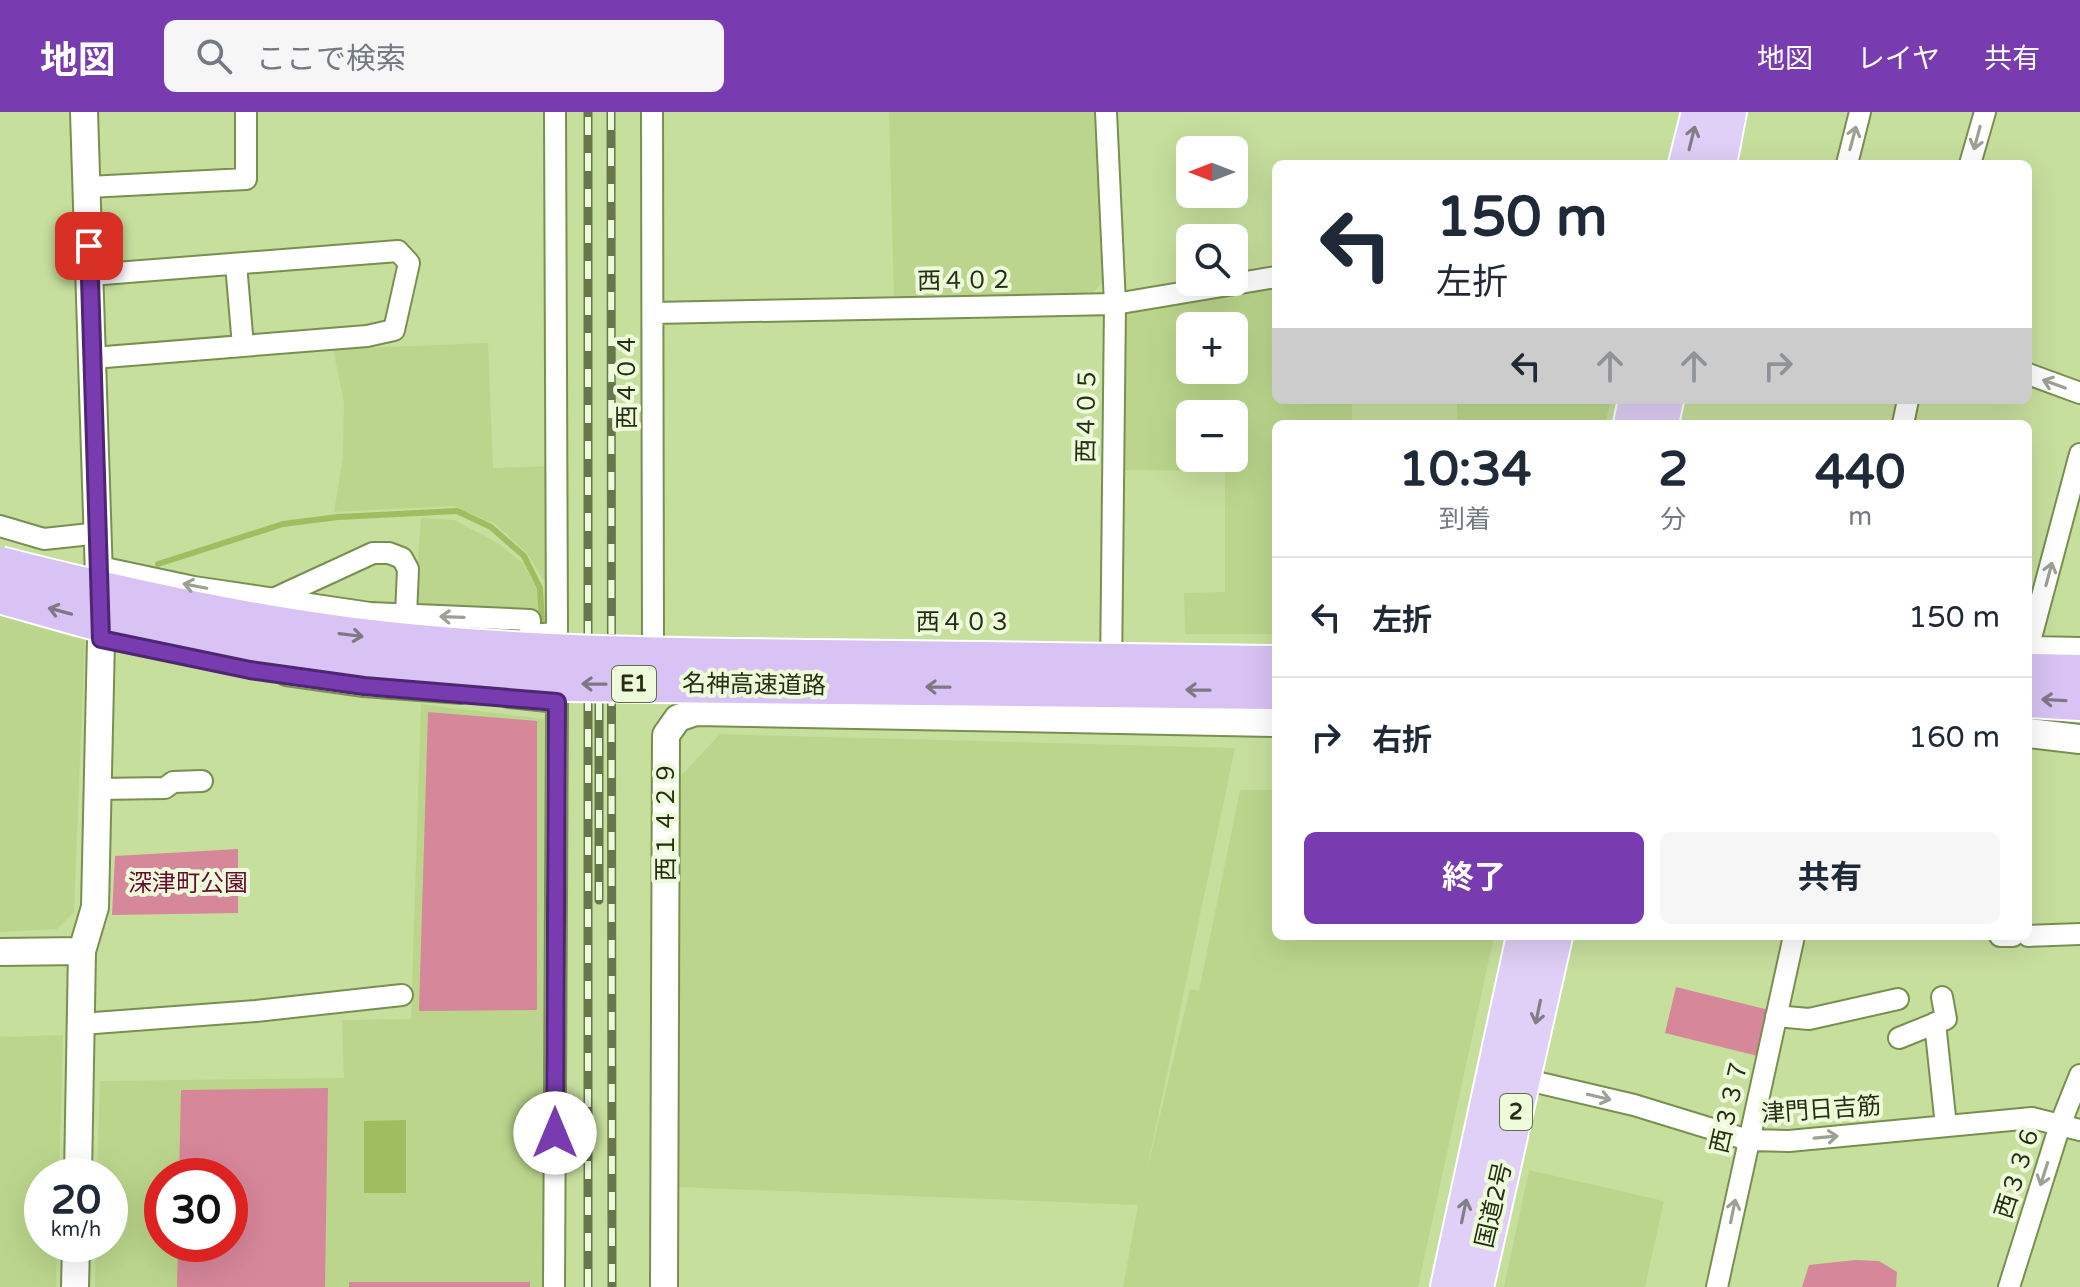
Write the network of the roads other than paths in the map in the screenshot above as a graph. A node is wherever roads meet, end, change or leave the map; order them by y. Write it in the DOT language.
graph roads {
  1 [pos="84,112"];
  2 [pos="246,112"];
  3 [pos="555,112"];
  4 [pos="652,112"];
  5 [pos="1106,112"];
  6 [pos="1699,112"];
  7 [pos="1729,112"];
  8 [pos="1860,112"];
  9 [pos="1985,112"];
  10 [pos="1687,160"];
  11 [pos="1720,160"];
  12 [pos="1848,160"];
  13 [pos="1971,160"];
  14 [pos="88,187"];
  15 [pos="236,264"];
  16 [pos="90,275"];
  17 [pos="1272,278"];
  18 [pos="1115,304"];
  19 [pos="653,313"];
  20 [pos="243,346"];
  21 [pos="93,358"];
  22 [pos="2032,375"];
  23 [pos="2080,393"];
  24 [pos="2080,454"];
  25 [pos="0,526"];
  26 [pos="100,533"];
  27 [pos="0,565"];
  28 [pos="100,567"];
  29 [pos="0,595"];
  30 [pos="271,600"];
  31 [pos="406,615"];
  32 [pos="530,628"];
  33 [pos="2032,633"];
  34 [pos="101,639"];
  35 [pos="1272,646"];
  36 [pos="1111,647"];
  37 [pos="2032,648"];
  38 [pos="2080,648"];
  39 [pos="653,650"];
  40 [pos="1272,664"];
  41 [pos="2032,672"];
  42 [pos="2080,673"];
  43 [pos="1272,691"];
  44 [pos="530,698"];
  45 [pos="2032,699"];
  46 [pos="2080,702"];
  47 [pos="1112,720"];
  48 [pos="1272,723"];
  49 [pos="2032,733"];
  50 [pos="2080,739"];
  51 [pos="202,781"];
  52 [pos="98,789"];
  53 [pos="2080,934"];
  54 [pos="2032,936"];
  55 [pos="1523,940"];
  56 [pos="1554,940"];
  57 [pos="1793,940"];
  58 [pos="82,951"];
  59 [pos="0,952"];
  60 [pos="402,995"];
  61 [pos="1886,996"];
  62 [pos="1942,997"];
  63 [pos="1776,1016"];
  64 [pos="1935,1023"];
  65 [pos="81,1024"];
  66 [pos="1899,1038"];
  67 [pos="2080,1075"];
  68 [pos="1523,1079"];
  69 [pos="1946,1126"];
  70 [pos="2070,1127"];
  71 [pos="1748,1140"];
  72 [pos="78,1158"];
  73 [pos="76,1262"];
  74 [pos="75,1287"];
  75 [pos="554,1287"];
  76 [pos="664,1287"];
  77 [pos="1448,1287"];
  78 [pos="1476,1287"];
  79 [pos="1717,1287"];
  80 [pos="2009,1287"];
  1 -- 14 [label="street"];
  2 -- 14 [label="street"];
  3 -- 32 [label="street"];
  4 -- 19 [label="street, 西４０４"];
  5 -- 18 [label="street, 西４０５"];
  10 -- 6 [label="highway, one-way"];
  7 -- 11 [label="highway"];
  12 -- 8 [label="street, one-way"];
  9 -- 13 [label="street, one-way"];
  14 -- 16 [label="street"];
  15 -- 16 [label="street"];
  15 -- 20 [label="street"];
  15 -- 20 [label="street"];
  16 -- 21 [label="street"];
  17 -- 18 [label="street, 西４０２"];
  18 -- 19 [label="street, 西４０２"];
  18 -- 36 [label="street, 西４０５"];
  19 -- 39 [label="street, 西４０４"];
  20 -- 21 [label="street"];
  21 -- 26 [label="street"];
  23 -- 22 [label="street, one-way"];
  33 -- 24 [label="street, one-way"];
  25 -- 26 [label="street"];
  26 -- 28 [label="street"];
  27 -- 40 [label="highway, 名神高速道路 / E1, one-way, bridge"];
  30 -- 28 [label="street, one-way"];
  28 -- 34 [label="street"];
  43 -- 29 [label="highway, 名神高速道路 / E1, one-way, bridge"];
  30 -- 31 [label="street"];
  30 -- 31 [label="street"];
  32 -- 31 [label="street, one-way"];
  32 -- 44 [label="street"];
  34 -- 44 [label="street"];
  34 -- 52 [label="street"];
  35 -- 36 [label="street, 西４０３"];
  36 -- 39 [label="street, 西４０３"];
  36 -- 47 [label="street, 西４０５"];
  37 -- 38 [label="street"];
  41 -- 42 [label="highway"];
  44 -- 75 [label="street"];
  46 -- 45 [label="highway, one-way"];
  47 -- 48 [label="street, 西１４２９"];
  47 -- 76 [label="street, 西１４２９"];
  49 -- 50 [label="main road"];
  51 -- 52 [label="street"];
  52 -- 58 [label="street"];
  53 -- 54 [label="street"];
  77 -- 55 [label="highway, 国道2号 / 2, one-way"];
  56 -- 68 [label="highway, 国道2号 / 2, one-way"];
  57 -- 63 [label="street, 西３３７"];
  58 -- 59 [label="street"];
  58 -- 65 [label="street"];
  60 -- 65 [label="street"];
  61 -- 63 [label="street"];
  62 -- 64 [label="street"];
  63 -- 71 [label="street, 西３３７"];
  64 -- 66 [label="street"];
  64 -- 69 [label="street"];
  65 -- 72 [label="street"];
  67 -- 70 [label="street, 西３３６"];
  68 -- 71 [label="street, 津門日吉筋, one-way"];
  68 -- 78 [label="highway, 国道2号 / 2"];
  69 -- 70 [label="street, 津門日吉筋"];
  71 -- 69 [label="street, 津門日吉筋, one-way"];
  70 -- 80 [label="street, 西３３６, one-way"];
  79 -- 71 [label="street, 西３３７, one-way"];
  73 -- 74 [label="street"];
}
